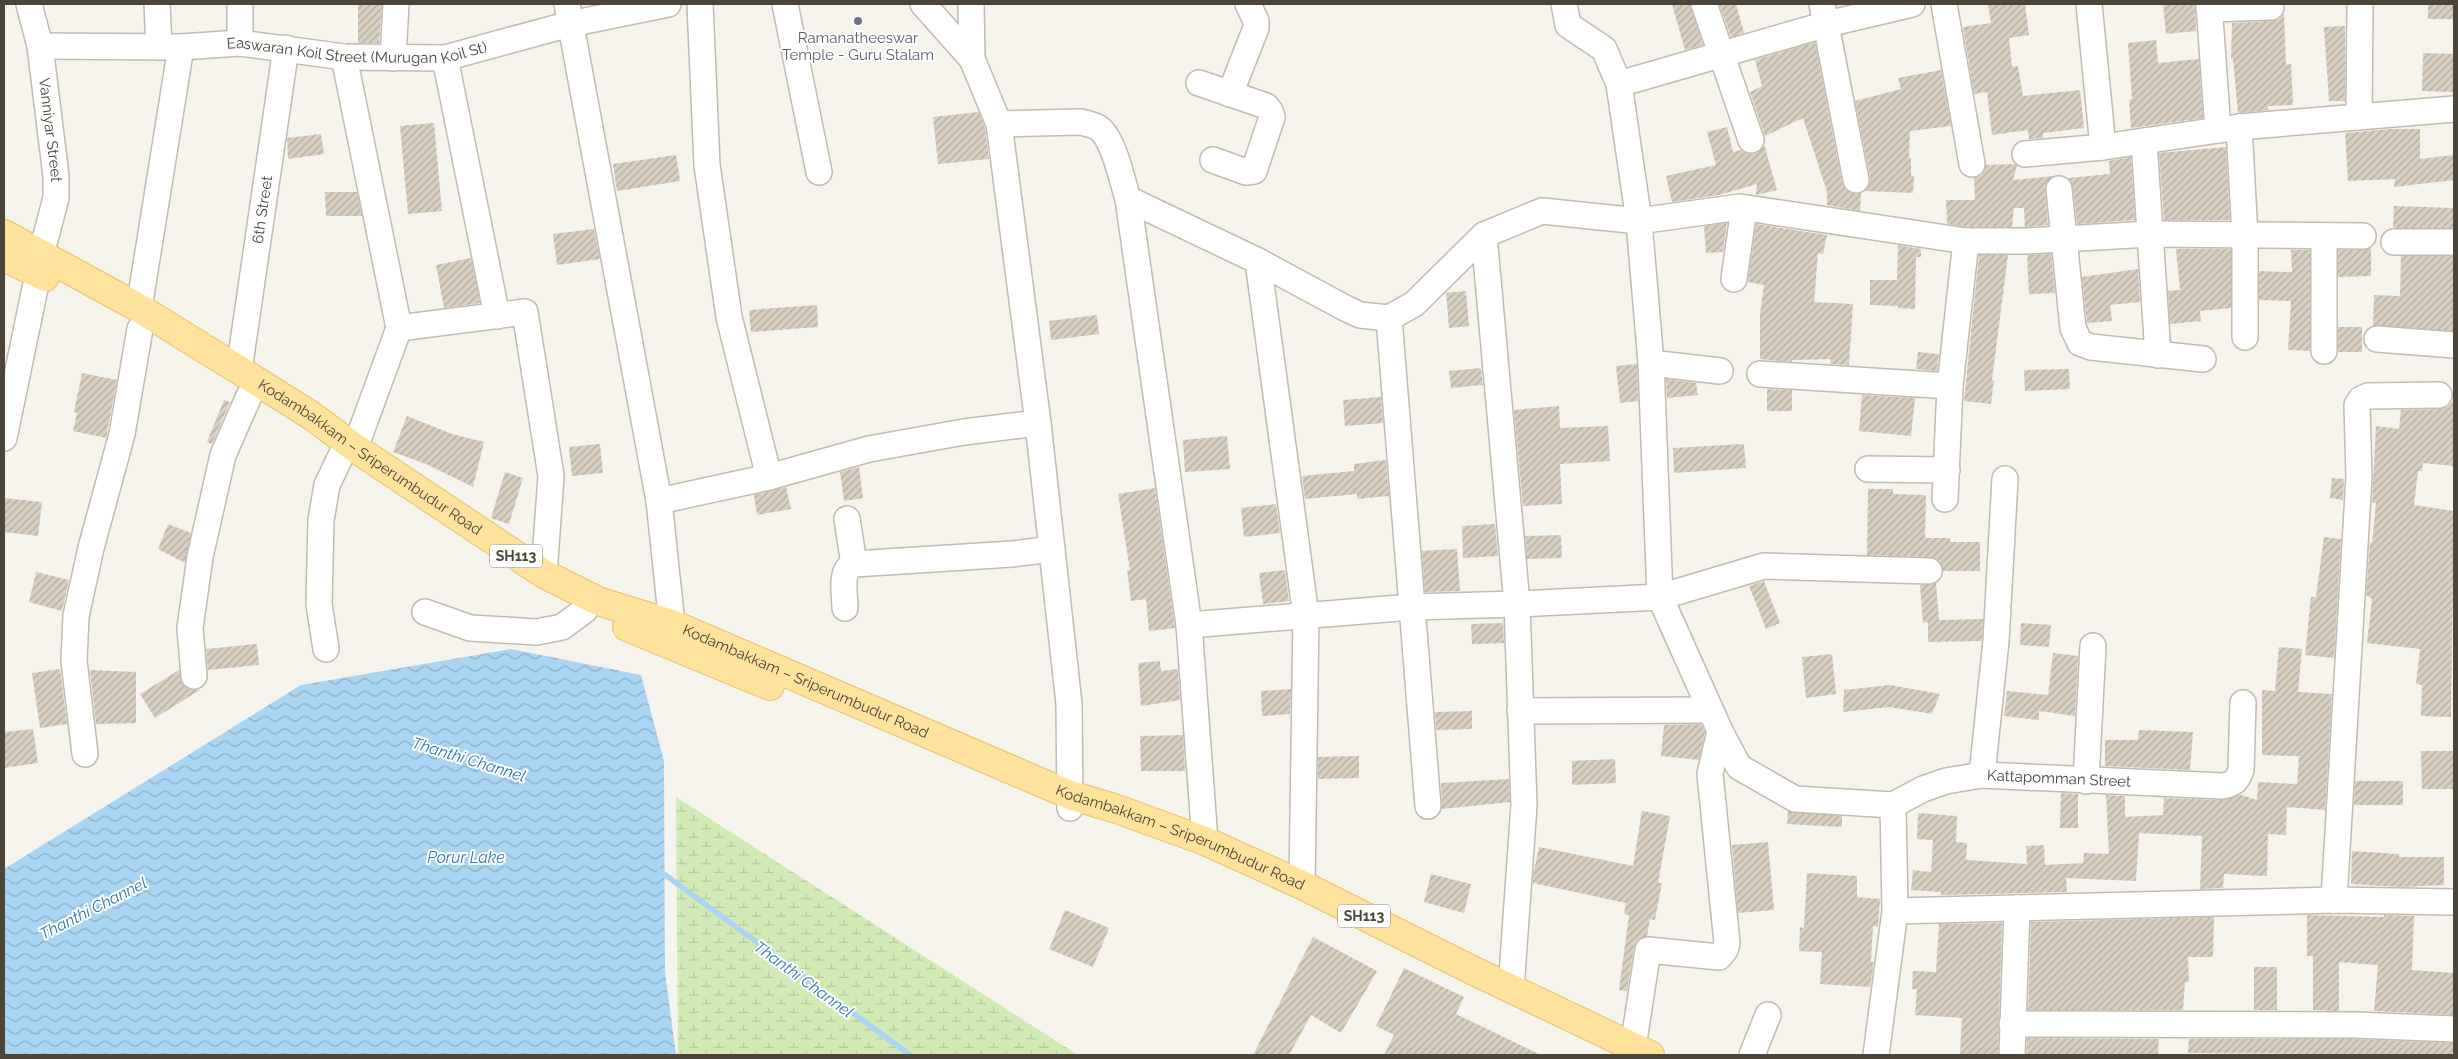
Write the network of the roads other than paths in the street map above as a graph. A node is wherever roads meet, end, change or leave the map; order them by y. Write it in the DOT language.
graph roads {
  1 [pos="29,4"];
  2 [pos="157,4"];
  3 [pos="240,4"];
  4 [pos="396,4"];
  5 [pos="700,4"];
  6 [pos="785,4"];
  7 [pos="923,4"];
  8 [pos="971,4"];
  9 [pos="1248,4"];
  10 [pos="1564,4"];
  11 [pos="1704,4"];
  12 [pos="1912,4"];
  13 [pos="1944,4"];
  14 [pos="2089,4"];
  15 [pos="2360,4"];
  16 [pos="654,5"];
  17 [pos="2209,6"];
  18 [pos="2271,7"];
  19 [pos="569,14"];
  20 [pos="1824,14"];
  21 [pos="240,43"];
  22 [pos="40,46"];
  23 [pos="170,47"];
  24 [pos="286,48"];
  25 [pos="1722,54"];
  26 [pos="344,57"];
  27 [pos="393,58"];
  28 [pos="445,58"];
  29 [pos="972,59"];
  30 [pos="1199,84"];
  31 [pos="1619,84"];
  32 [pos="1230,94"];
  33 [pos="2454,109"];
  34 [pos="2358,117"];
  35 [pos="999,124"];
  36 [pos="2228,128"];
  37 [pos="1751,140"];
  38 [pos="2144,141"];
  39 [pos="2103,147"];
  40 [pos="2025,154"];
  41 [pos="1213,160"];
  42 [pos="1972,164"];
  43 [pos="819,172"];
  44 [pos="1856,180"];
  45 [pos="2059,189"];
  46 [pos="1128,199"];
  47 [pos="1744,208"];
  48 [pos="1639,221"];
  49 [pos="4,234"];
  50 [pos="2150,234"];
  51 [pos="1484,235"];
  52 [pos="2245,236"];
  53 [pos="2324,236"];
  54 [pos="2363,236"];
  55 [pos="2064,239"];
  56 [pos="1966,241"];
  57 [pos="2394,242"];
  58 [pos="2454,242"];
  59 [pos="4,257"];
  60 [pos="1258,261"];
  61 [pos="40,264"];
  62 [pos="1734,279"];
  63 [pos="497,316"];
  64 [pos="1389,318"];
  65 [pos="139,319"];
  66 [pos="399,328"];
  67 [pos="2245,337"];
  68 [pos="2378,340"];
  69 [pos="2454,345"];
  70 [pos="2324,351"];
  71 [pos="2158,355"];
  72 [pos="2202,359"];
  73 [pos="1651,363"];
  74 [pos="239,370"];
  75 [pos="1720,371"];
  76 [pos="1760,374"];
  77 [pos="1950,386"];
  78 [pos="2440,395"];
  79 [pos="249,396"];
  80 [pos="1038,423"];
  81 [pos="4,438"];
  82 [pos="347,449"];
  83 [pos="1868,469"];
  84 [pos="1947,470"];
  85 [pos="769,477"];
  86 [pos="2005,479"];
  87 [pos="1945,499"];
  88 [pos="659,501"];
  89 [pos="847,519"];
  90 [pos="1052,549"];
  91 [pos="854,564"];
  92 [pos="1929,571"];
  93 [pos="544,574"];
  94 [pos="1660,597"];
  95 [pos="1517,604"];
  96 [pos="1412,607"];
  97 [pos="845,608"];
  98 [pos="585,610"];
  99 [pos="425,612"];
  100 [pos="1306,616"];
  101 [pos="672,624"];
  102 [pos="1189,625"];
  103 [pos="2093,646"];
  104 [pos="326,649"];
  105 [pos="716,654"];
  106 [pos="194,676"];
  107 [pos="2242,703"];
  108 [pos="1520,711"];
  109 [pos="1715,720"];
  110 [pos="85,754"];
  111 [pos="1982,775"];
  112 [pos="2086,781"];
  113 [pos="1070,802"];
  114 [pos="1893,805"];
  115 [pos="1428,806"];
  116 [pos="1205,841"];
  117 [pos="1302,885"];
  118 [pos="2334,900"];
  119 [pos="2454,902"];
  120 [pos="2017,908"];
  121 [pos="1895,911"];
  122 [pos="1511,989"];
  123 [pos="1768,1015"];
  124 [pos="2012,1024"];
  125 [pos="2454,1030"];
  126 [pos="1633,1053"];
  127 [pos="1752,1055"];
  128 [pos="1876,1055"];
  129 [pos="2012,1055"];
  1 -- 22 [label="street, Vanniyar Street"];
  2 -- 23 [label="street"];
  3 -- 21 [label="street"];
  4 -- 27 [label="street"];
  5 -- 85 [label="street"];
  6 -- 43 [label="street"];
  7 -- 29 [label="street"];
  8 -- 29 [label="street"];
  9 -- 32 [label="street"];
  10 -- 31 [label="street"];
  11 -- 25 [label="street"];
  12 -- 20 [label="street"];
  13 -- 42 [label="street"];
  14 -- 39 [label="street"];
  15 -- 34 [label="street"];
  16 -- 19 [label="street, Easwaran Koil Street (Murugan Koil St)"];
  17 -- 18 [label="street"];
  17 -- 36 [label="street"];
  19 -- 28 [label="street, Easwaran Koil Street (Murugan Koil St)"];
  19 -- 88 [label="street"];
  20 -- 25 [label="street"];
  20 -- 44 [label="street"];
  21 -- 23 [label="street, Easwaran Koil Street (Murugan Koil St)"];
  21 -- 24 [label="street, Easwaran Koil Street (Murugan Koil St)"];
  22 -- 23 [label="street, Easwaran Koil Street (Murugan Koil St)"];
  22 -- 61 [label="street, Vanniyar Street"];
  23 -- 65 [label="street"];
  24 -- 26 [label="street, Easwaran Koil Street (Murugan Koil St)"];
  24 -- 74 [label="street, 6th Street"];
  25 -- 31 [label="street"];
  25 -- 37 [label="street"];
  26 -- 27 [label="street, Easwaran Koil Street (Murugan Koil St)"];
  26 -- 66 [label="street"];
  27 -- 28 [label="street, Easwaran Koil Street (Murugan Koil St)"];
  28 -- 63 [label="street"];
  29 -- 35 [label="street"];
  30 -- 32 [label="street"];
  31 -- 48 [label="street"];
  32 -- 41 [label="street"];
  33 -- 34 [label="street"];
  34 -- 36 [label="street"];
  35 -- 46 [label="street"];
  35 -- 80 [label="street"];
  36 -- 38 [label="street"];
  36 -- 52 [label="street"];
  38 -- 39 [label="street"];
  38 -- 50 [label="street"];
  39 -- 40 [label="street"];
  45 -- 55 [label="street"];
  46 -- 60 [label="street"];
  46 -- 102 [label="street"];
  47 -- 48 [label="street"];
  47 -- 56 [label="street"];
  47 -- 62 [label="street"];
  48 -- 51 [label="street"];
  48 -- 73 [label="street"];
  49 -- 61 [label="main road, Kodambakkam – Sriperumbudur Road / SH113"];
  50 -- 52 [label="street"];
  50 -- 55 [label="street"];
  50 -- 71 [label="street"];
  51 -- 64 [label="street"];
  51 -- 95 [label="street"];
  52 -- 53 [label="street"];
  52 -- 67 [label="street"];
  53 -- 54 [label="street"];
  53 -- 70 [label="street"];
  55 -- 56 [label="street"];
  55 -- 71 [label="street"];
  56 -- 77 [label="street"];
  57 -- 58 [label="street"];
  59 -- 61 [label="main road, Kodambakkam – Sriperumbudur Road / SH113"];
  60 -- 64 [label="street"];
  60 -- 100 [label="street"];
  61 -- 65 [label="main road, Kodambakkam – Sriperumbudur Road / SH113"];
  61 -- 81 [label="street, Vanniyar Street"];
  63 -- 66 [label="street"];
  63 -- 93 [label="street"];
  64 -- 96 [label="street"];
  65 -- 74 [label="main road, Kodambakkam – Sriperumbudur Road / SH113"];
  65 -- 79 [label="main road, Kodambakkam – Sriperumbudur Road / SH113"];
  65 -- 110 [label="street"];
  66 -- 82 [label="street"];
  68 -- 69 [label="street"];
  71 -- 72 [label="street"];
  73 -- 75 [label="street"];
  73 -- 94 [label="street"];
  74 -- 82 [label="main road, Kodambakkam – Sriperumbudur Road / SH113"];
  76 -- 77 [label="street"];
  77 -- 84 [label="street"];
  78 -- 118 [label="street"];
  79 -- 82 [label="main road, Kodambakkam – Sriperumbudur Road / SH113"];
  79 -- 106 [label="street"];
  80 -- 85 [label="street"];
  80 -- 90 [label="street"];
  82 -- 93 [label="main road, Kodambakkam – Sriperumbudur Road / SH113"];
  82 -- 98 [label="main road, Kodambakkam – Sriperumbudur Road / SH113"];
  82 -- 104 [label="street"];
  83 -- 84 [label="street"];
  84 -- 87 [label="street"];
  85 -- 88 [label="street"];
  86 -- 111 [label="street"];
  88 -- 101 [label="street"];
  89 -- 91 [label="street"];
  90 -- 91 [label="street"];
  90 -- 113 [label="street"];
  91 -- 97 [label="street"];
  92 -- 94 [label="street"];
  93 -- 101 [label="main road, Kodambakkam – Sriperumbudur Road / SH113"];
  94 -- 95 [label="street"];
  94 -- 109 [label="street"];
  95 -- 96 [label="street"];
  95 -- 108 [label="street"];
  96 -- 100 [label="street"];
  96 -- 115 [label="street"];
  98 -- 99 [label="street"];
  98 -- 105 [label="main road, Kodambakkam – Sriperumbudur Road / SH113"];
  100 -- 102 [label="street"];
  100 -- 117 [label="street"];
  101 -- 105 [label="main road, Kodambakkam – Sriperumbudur Road / SH113"];
  102 -- 116 [label="street"];
  103 -- 112 [label="street"];
  105 -- 113 [label="main road, Kodambakkam – Sriperumbudur Road / SH113"];
  107 -- 112 [label="street, Kattapomman Street"];
  108 -- 109 [label="street"];
  108 -- 122 [label="street"];
  109 -- 114 [label="street"];
  109 -- 126 [label="street"];
  111 -- 112 [label="street, Kattapomman Street"];
  111 -- 114 [label="street, Kattapomman Street"];
  113 -- 116 [label="main road, Kodambakkam – Sriperumbudur Road / SH113"];
  113 -- 126 [label="main road, Kodambakkam – Sriperumbudur Road / SH113"];
  114 -- 121 [label="street"];
  116 -- 117 [label="main road, Kodambakkam – Sriperumbudur Road / SH113"];
  117 -- 122 [label="main road, Kodambakkam – Sriperumbudur Road / SH113"];
  118 -- 119 [label="street"];
  118 -- 120 [label="street"];
  120 -- 121 [label="street"];
  120 -- 124 [label="street"];
  121 -- 128 [label="street"];
  122 -- 126 [label="main road, Kodambakkam – Sriperumbudur Road / SH113"];
  123 -- 127 [label="street"];
  124 -- 125 [label="street"];
  124 -- 129 [label="street"];
}
